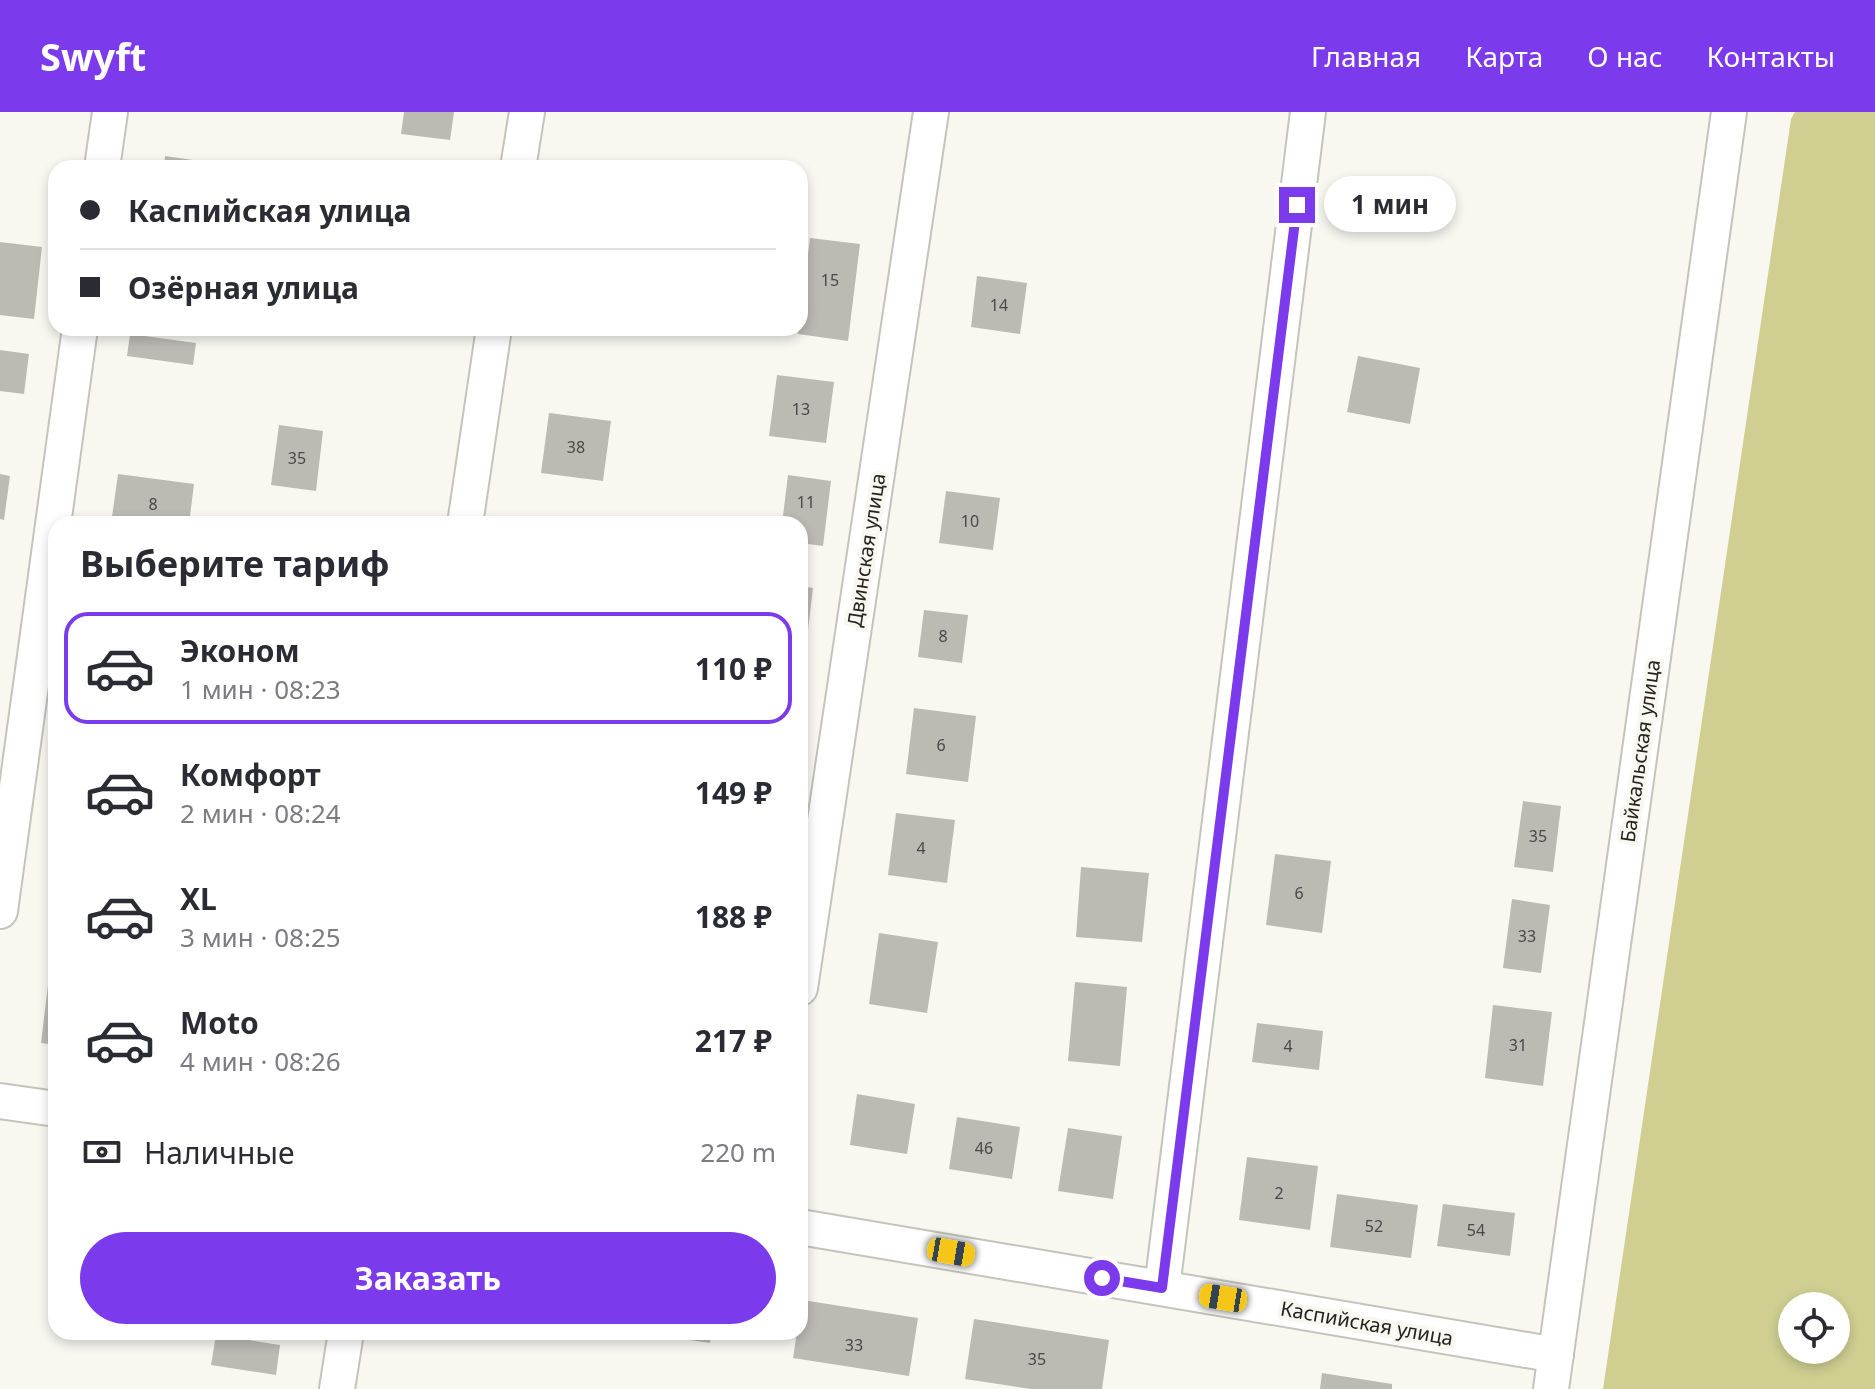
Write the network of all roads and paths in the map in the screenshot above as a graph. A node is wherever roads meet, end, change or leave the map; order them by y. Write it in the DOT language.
graph roads {
  1 [pos="110,112"];
  2 [pos="527,112"];
  3 [pos="931,112"];
  4 [pos="1308,112"];
  5 [pos="1729,112"];
  6 [pos="103,160"];
  7 [pos="519,160"];
  8 [pos="79,336"];
  9 [pos="493,336"];
  10 [pos="54,516"];
  11 [pos="466,516"];
  12 [pos="48,561"];
  13 [pos="0,911"];
  14 [pos="808,935"];
  15 [pos="0,1101"];
  16 [pos="48,1108"];
  17 [pos="808,1228"];
  18 [pos="1162,1288"];
  19 [pos="345,1340"];
  20 [pos="1556,1355"];
  21 [pos="337,1389"];
  22 [pos="1551,1389"];
  1 -- 6 [label="street"];
  2 -- 7 [label="street"];
  3 -- 14 [label="street, Двинская улица"];
  4 -- 18 [label="street"];
  5 -- 20 [label="street, Байкальская улица"];
  8 -- 10 [label="street"];
  9 -- 11 [label="street"];
  12 -- 13 [label="street"];
  15 -- 16 [label="street"];
  17 -- 18 [label="street, Каспийская улица"];
  18 -- 20 [label="street, Каспийская улица"];
  19 -- 21 [label="street"];
  20 -- 22 [label="street, Байкальская улица"];
}
